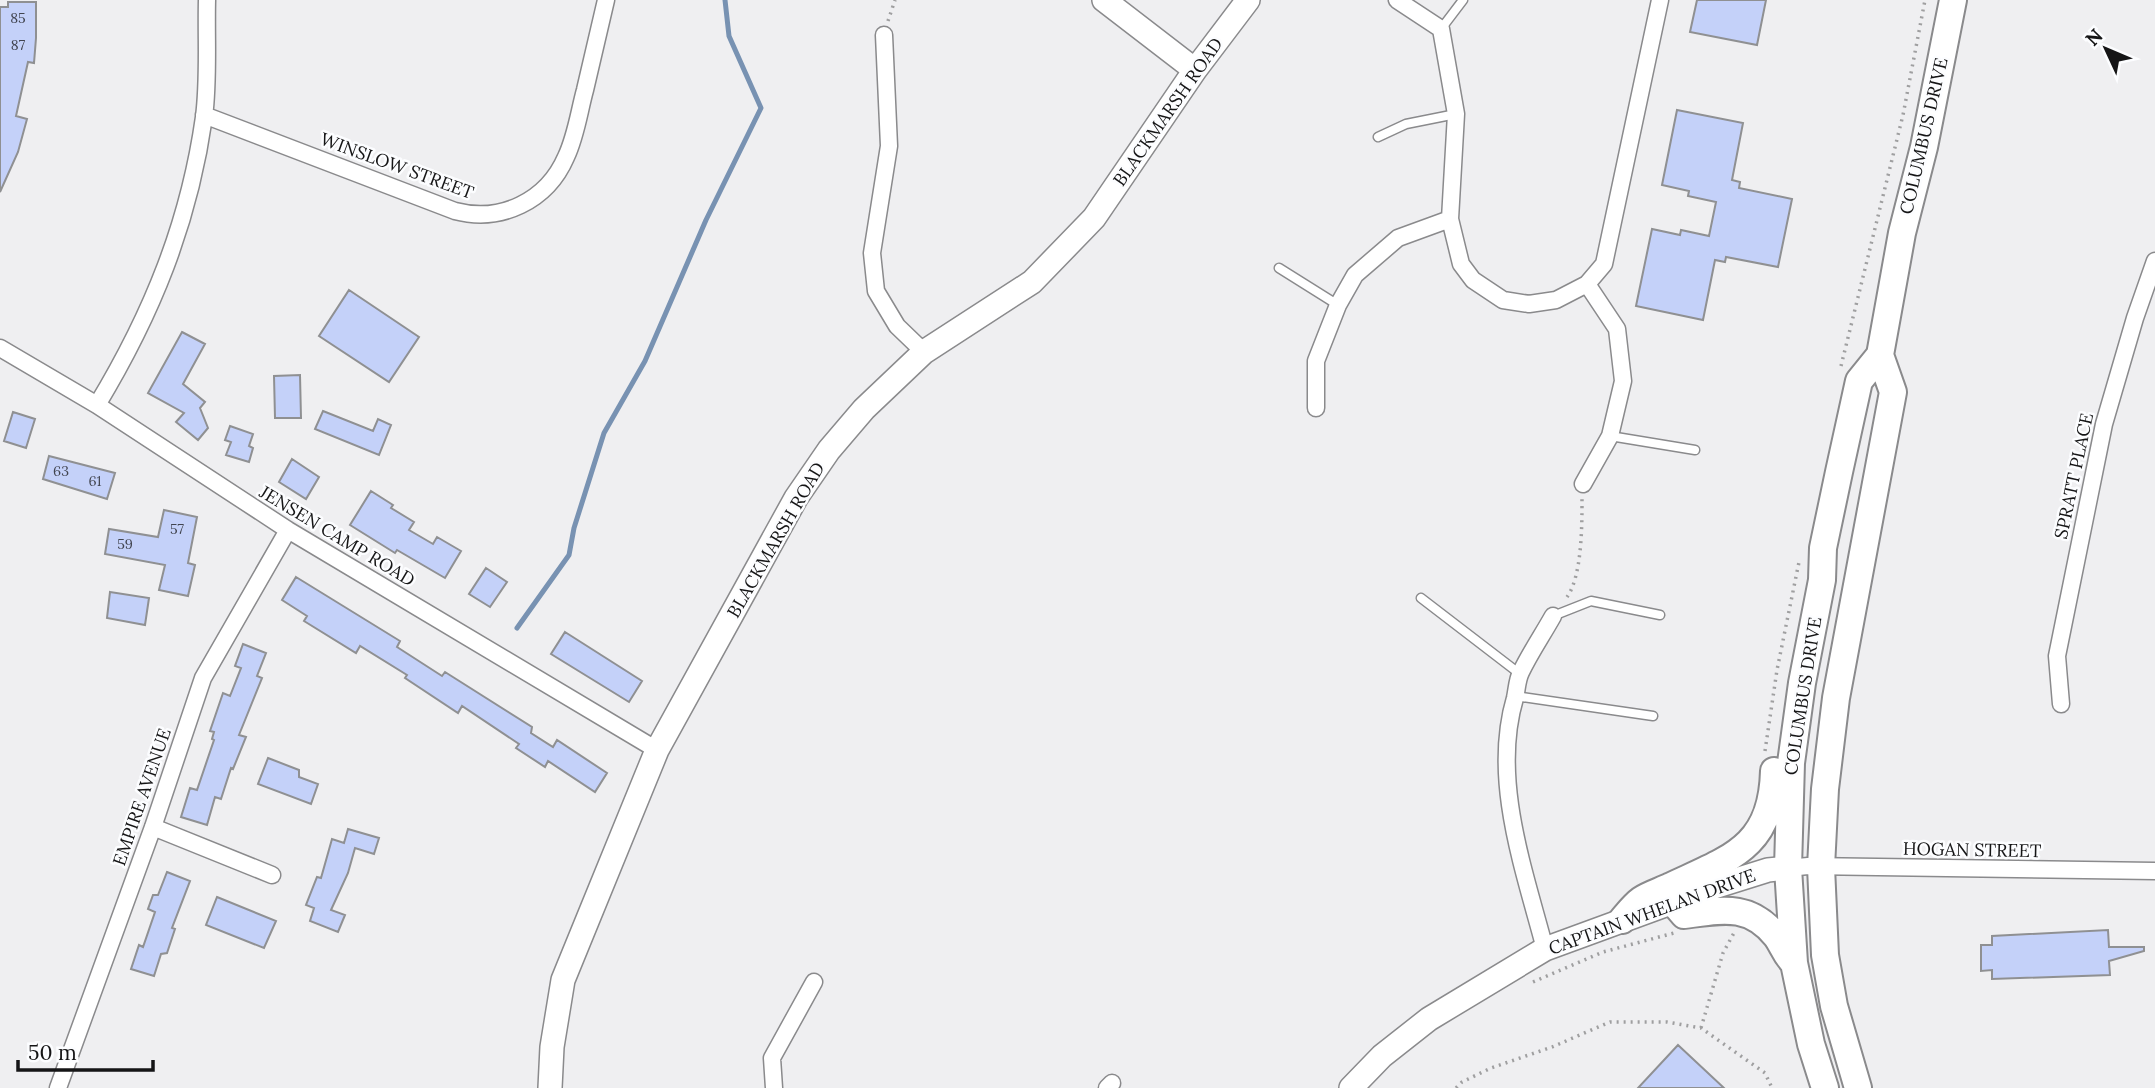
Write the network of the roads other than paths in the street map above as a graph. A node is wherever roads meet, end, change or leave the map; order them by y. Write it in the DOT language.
graph roads {
  1 [pos="206,0"];
  2 [pos="606,0"];
  3 [pos="1104,0"];
  4 [pos="1248,0"];
  5 [pos="1397,0"];
  6 [pos="1463,0"];
  7 [pos="1660,0"];
  8 [pos="1953,0"];
  9 [pos="1441,29"];
  10 [pos="884,35"];
  11 [pos="1195,71"];
  12 [pos="1456,114"];
  13 [pos="204,115"];
  14 [pos="1378,137"];
  15 [pos="1450,219"];
  16 [pos="2155,261"];
  17 [pos="1279,268"];
  18 [pos="1587,284"];
  19 [pos="1338,305"];
  20 [pos="1,350"];
  21 [pos="925,352"];
  22 [pos="1880,355"];
  23 [pos="97,405"];
  24 [pos="1316,408"];
  25 [pos="1610,436"];
  26 [pos="1695,450"];
  27 [pos="1583,484"];
  28 [pos="288,530"];
  29 [pos="1421,598"];
  30 [pos="1660,615"];
  31 [pos="1553,616"];
  32 [pos="1520,674"];
  33 [pos="1802,683"];
  34 [pos="1516,696"];
  35 [pos="2061,704"];
  36 [pos="1653,716"];
  37 [pos="657,750"];
  38 [pos="153,827"];
  39 [pos="1821,867"];
  40 [pos="1788,868"];
  41 [pos="2155,871"];
  42 [pos="272,875"];
  43 [pos="1672,901"];
  44 [pos="1622,920"];
  45 [pos="1545,949"];
  46 [pos="1794,963"];
  47 [pos="814,982"];
  48 [pos="58,1088"];
  49 [pos="550,1088"];
  50 [pos="774,1088"];
  51 [pos="1351,1088"];
  52 [pos="1825,1088"];
  53 [pos="1858,1088"];
  1 -- 13 [label="street"];
  2 -- 13 [label="street, WINSLOW STREET"];
  3 -- 11 [label="street"];
  4 -- 11 [label="street, BLACKMARSH ROAD"];
  5 -- 9 [label="street"];
  6 -- 9 [label="lane"];
  7 -- 18 [label="street"];
  8 -- 22 [label="main road, COLUMBUS DRIVE"];
  9 -- 12 [label="street"];
  10 -- 21 [label="street"];
  11 -- 21 [label="street, BLACKMARSH ROAD"];
  12 -- 14 [label="lane"];
  12 -- 15 [label="street"];
  13 -- 23 [label="street"];
  15 -- 18 [label="street"];
  15 -- 19 [label="street"];
  16 -- 35 [label="street, SPRATT PLACE"];
  17 -- 19 [label="lane"];
  18 -- 25 [label="street"];
  19 -- 24 [label="street"];
  20 -- 23 [label="street, JENSEN CAMP ROAD"];
  21 -- 37 [label="street, BLACKMARSH ROAD"];
  22 -- 33 [label="main road, COLUMBUS DRIVE"];
  22 -- 39 [label="main road, COLUMBUS DRIVE"];
  23 -- 28 [label="street, JENSEN CAMP ROAD"];
  25 -- 26 [label="lane"];
  25 -- 27 [label="street"];
  28 -- 37 [label="street, JENSEN CAMP ROAD"];
  28 -- 38 [label="street, EMPIRE AVENUE"];
  29 -- 32 [label="lane"];
  30 -- 31 [label="lane"];
  31 -- 32 [label="street"];
  32 -- 34 [label="street"];
  33 -- 40 [label="main road, COLUMBUS DRIVE"];
  33 -- 44 [label="main road"];
  34 -- 36 [label="lane"];
  34 -- 45 [label="street"];
  37 -- 49 [label="street, BLACKMARSH ROAD"];
  38 -- 42 [label="street"];
  38 -- 48 [label="street, EMPIRE AVENUE"];
  39 -- 40 [label="street, HOGAN STREET"];
  39 -- 41 [label="street, HOGAN STREET"];
  39 -- 53 [label="main road, COLUMBUS DRIVE"];
  40 -- 43 [label="street, CAPTAIN WHELAN DRIVE"];
  40 -- 46 [label="main road, COLUMBUS DRIVE"];
  43 -- 44 [label="street, CAPTAIN WHELAN DRIVE"];
  43 -- 46 [label="main road"];
  44 -- 45 [label="street, CAPTAIN WHELAN DRIVE"];
  45 -- 51 [label="street, CAPTAIN WHELAN DRIVE"];
  46 -- 52 [label="main road, COLUMBUS DRIVE"];
  47 -- 50 [label="street"];
}
